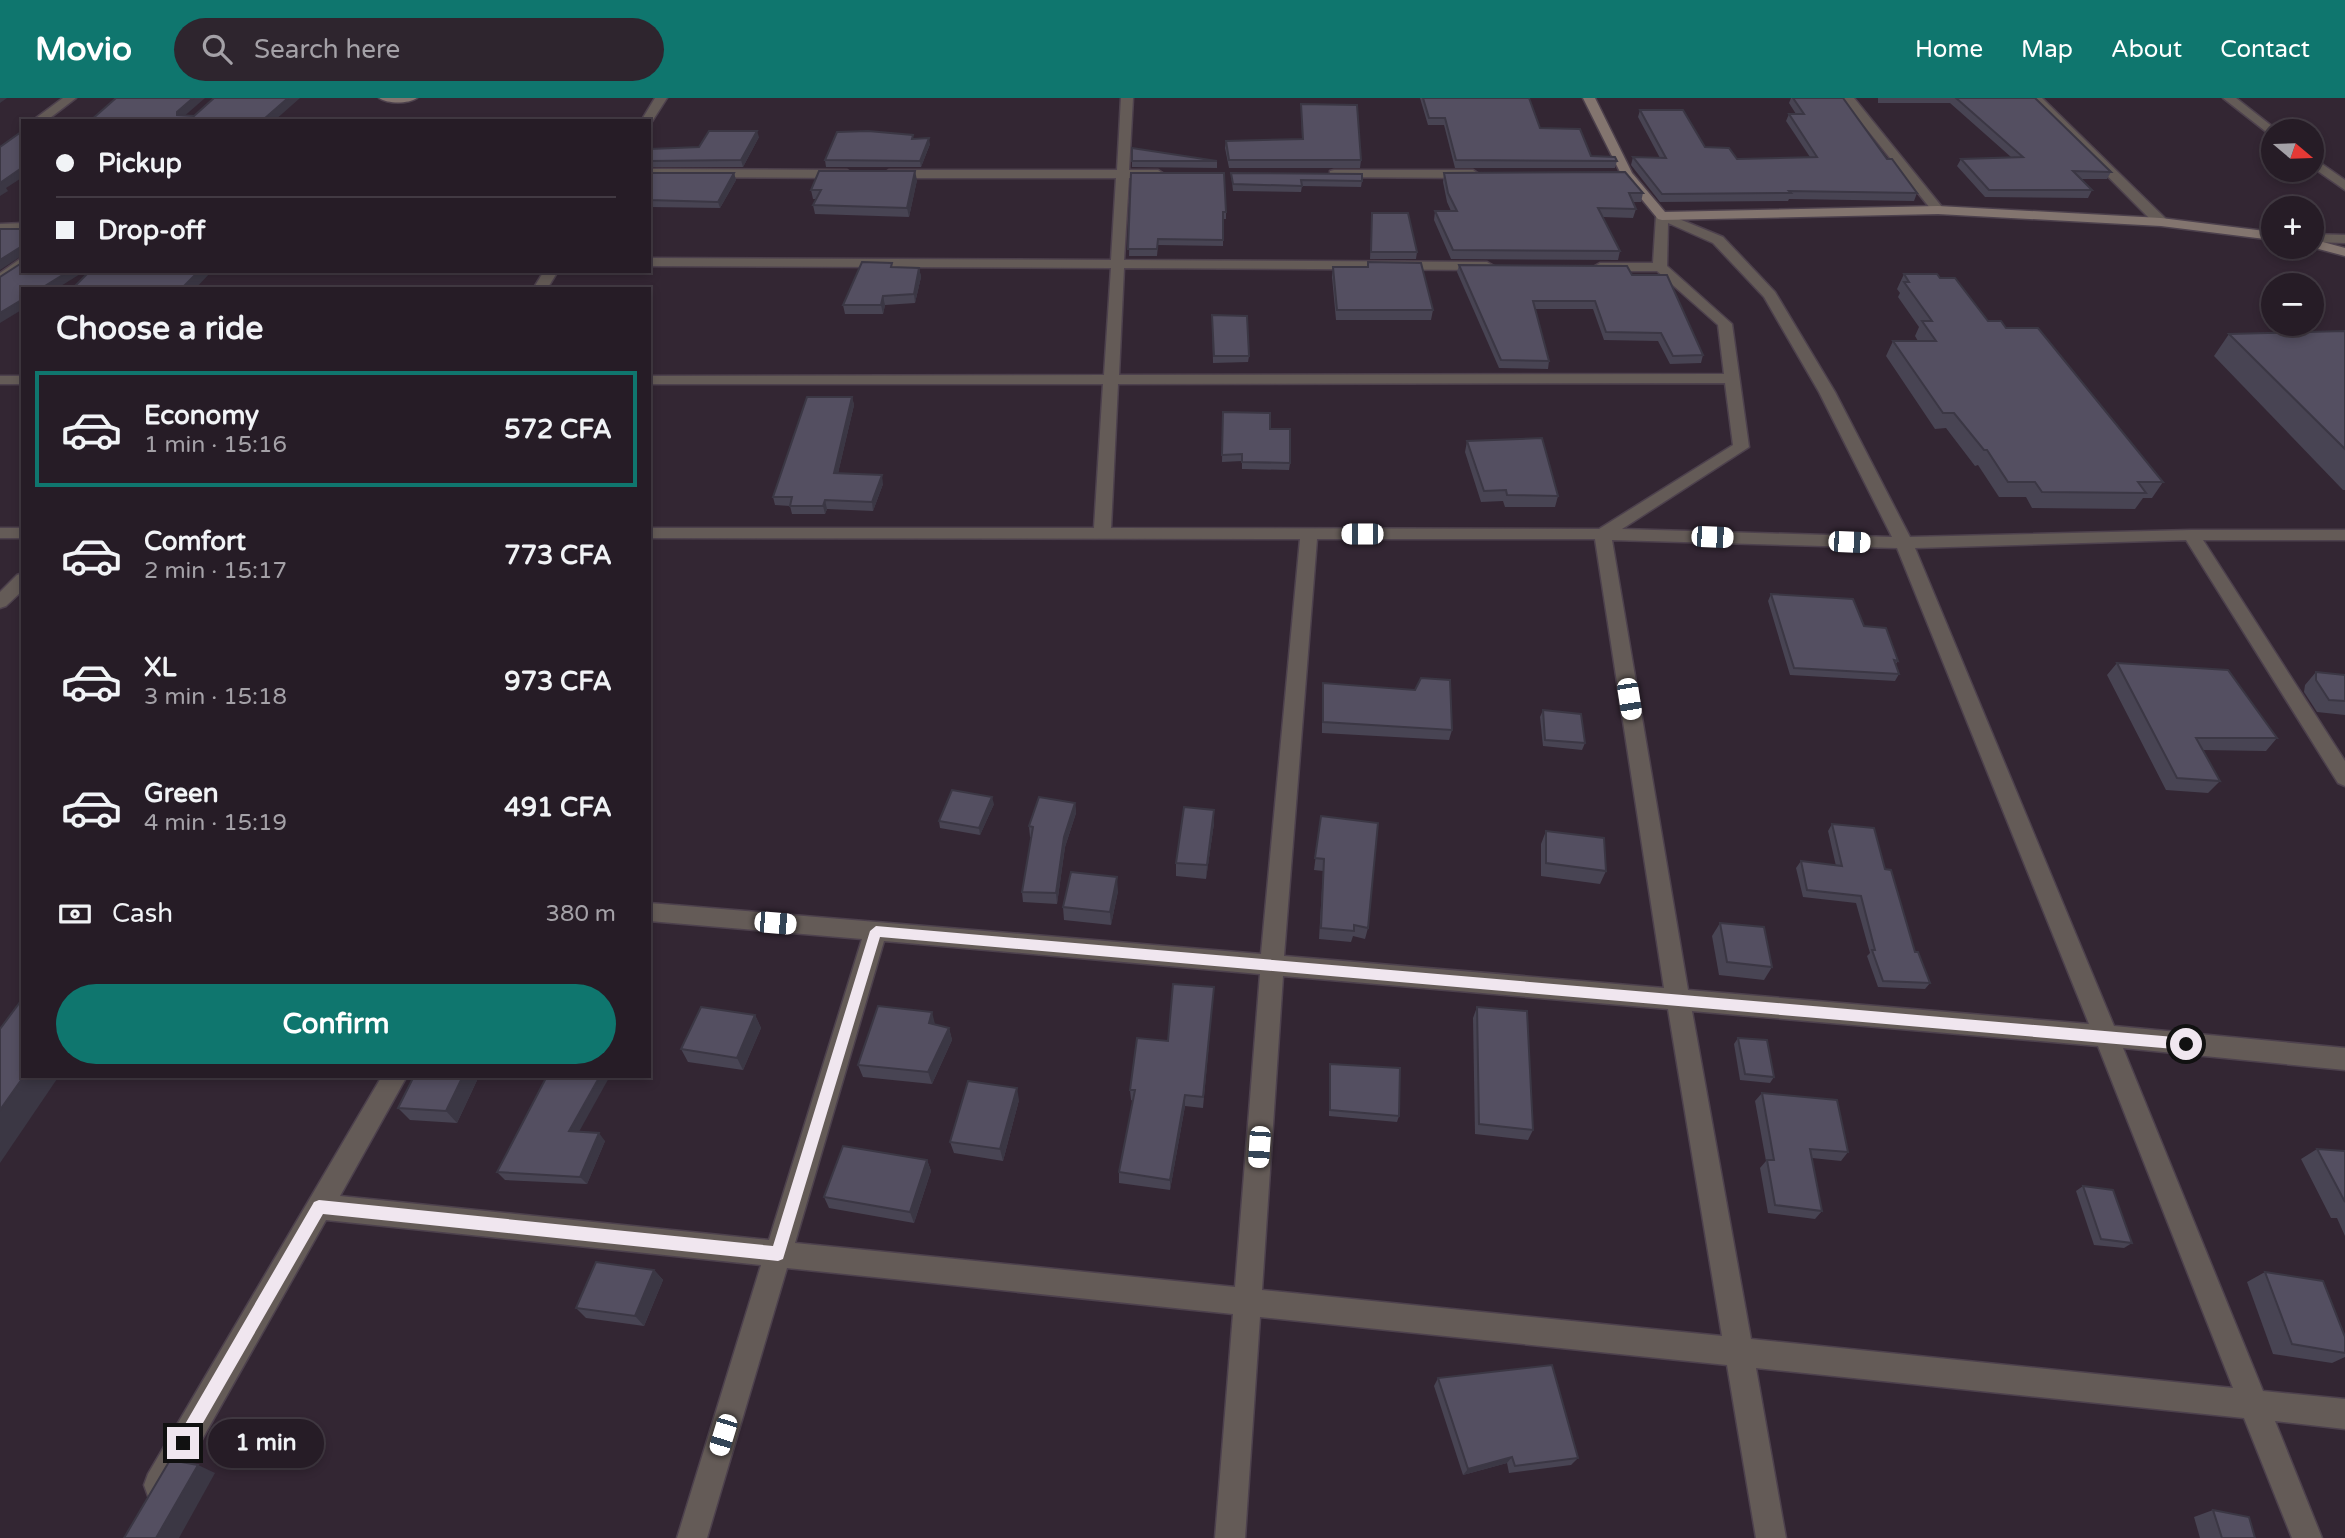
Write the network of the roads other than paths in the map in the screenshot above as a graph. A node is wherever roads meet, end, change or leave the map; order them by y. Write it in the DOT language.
graph roads {
  1 [pos="70,98"];
  2 [pos="385,98"];
  3 [pos="411,98"];
  4 [pos="661,98"];
  5 [pos="1127,98"];
  6 [pos="1589,98"];
  7 [pos="1847,98"];
  8 [pos="2036,98"];
  9 [pos="2229,98"];
  10 [pos="41,119"];
  11 [pos="648,119"];
  12 [pos="2261,123"];
  13 [pos="2324,170"];
  14 [pos="651,173"];
  15 [pos="858,174"];
  16 [pos="872,174"];
  17 [pos="1123,174"];
  18 [pos="1177,174"];
  19 [pos="1314,174"];
  20 [pos="1491,174"];
  21 [pos="2345,186"];
  22 [pos="1938,210"];
  23 [pos="1661,216"];
  24 [pos="2161,222"];
  25 [pos="21,227"];
  26 [pos="0,228"];
  27 [pos="2261,234"];
  28 [pos="2345,239"];
  29 [pos="2324,240"];
  30 [pos="2324,245"];
  31 [pos="2345,252"];
  32 [pos="651,262"];
  33 [pos="1118,262"];
  34 [pos="21,263"];
  35 [pos="1507,266"];
  36 [pos="1590,267"];
  37 [pos="1660,267"];
  38 [pos="0,280"];
  39 [pos="1734,378"];
  40 [pos="0,380"];
  41 [pos="21,380"];
  42 [pos="651,380"];
  43 [pos="1111,380"];
  44 [pos="0,533"];
  45 [pos="21,533"];
  46 [pos="651,533"];
  47 [pos="1102,534"];
  48 [pos="1309,534"];
  49 [pos="1603,534"];
  50 [pos="2191,535"];
  51 [pos="2345,535"];
  52 [pos="1904,543"];
  53 [pos="21,581"];
  54 [pos="0,602"];
  55 [pos="2345,778"];
  56 [pos="651,912"];
  57 [pos="876,931"];
  58 [pos="1272,965"];
  59 [pos="1678,1000"];
  60 [pos="2106,1037"];
  61 [pos="2345,1059"];
  62 [pos="394,1078"];
  63 [pos="319,1207"];
  64 [pos="778,1254"];
  65 [pos="1247,1302"];
  66 [pos="1739,1353"];
  67 [pos="2254,1405"];
  68 [pos="2345,1414"];
  69 [pos="149,1503"];
  70 [pos="692,1538"];
  71 [pos="1230,1538"];
  72 [pos="1771,1538"];
  73 [pos="2307,1538"];
  1 -- 10 [label="street"];
  2 -- 3 [label="street"];
  4 -- 11 [label="street"];
  5 -- 17 [label="street"];
  6 -- 23 [label="street"];
  7 -- 22 [label="street"];
  8 -- 24 [label="street"];
  9 -- 12 [label="street"];
  13 -- 21 [label="street"];
  14 -- 15 [label="street"];
  16 -- 17 [label="street"];
  17 -- 18 [label="street"];
  17 -- 33 [label="street"];
  19 -- 20 [label="street"];
  22 -- 23 [label="street"];
  22 -- 24 [label="street"];
  23 -- 37 [label="street"];
  23 -- 52 [label="street"];
  24 -- 27 [label="street"];
  25 -- 26 [label="street"];
  28 -- 29 [label="street"];
  30 -- 31 [label="street"];
  32 -- 33 [label="street"];
  33 -- 35 [label="street"];
  33 -- 43 [label="street"];
  34 -- 38 [label="street"];
  36 -- 37 [label="street"];
  37 -- 39 [label="street"];
  39 -- 43 [label="street"];
  39 -- 49 [label="street"];
  40 -- 41 [label="street"];
  42 -- 43 [label="street"];
  43 -- 47 [label="street"];
  44 -- 45 [label="street"];
  46 -- 47 [label="street"];
  47 -- 48 [label="street"];
  48 -- 49 [label="street"];
  48 -- 58 [label="street"];
  49 -- 52 [label="street"];
  49 -- 59 [label="street"];
  50 -- 51 [label="street"];
  50 -- 52 [label="street"];
  50 -- 55 [label="street"];
  52 -- 60 [label="street"];
  53 -- 54 [label="street"];
  56 -- 57 [label="street"];
  57 -- 58 [label="street"];
  57 -- 64 [label="street"];
  58 -- 59 [label="street"];
  58 -- 65 [label="street"];
  59 -- 60 [label="street"];
  59 -- 66 [label="street"];
  60 -- 61 [label="street"];
  60 -- 67 [label="street"];
  62 -- 63 [label="street"];
  63 -- 64 [label="street"];
  63 -- 69 [label="street"];
  64 -- 65 [label="street"];
  64 -- 70 [label="street"];
  65 -- 66 [label="street"];
  65 -- 71 [label="street"];
  66 -- 67 [label="street"];
  66 -- 72 [label="street"];
  67 -- 68 [label="street"];
  67 -- 73 [label="street"];
}
